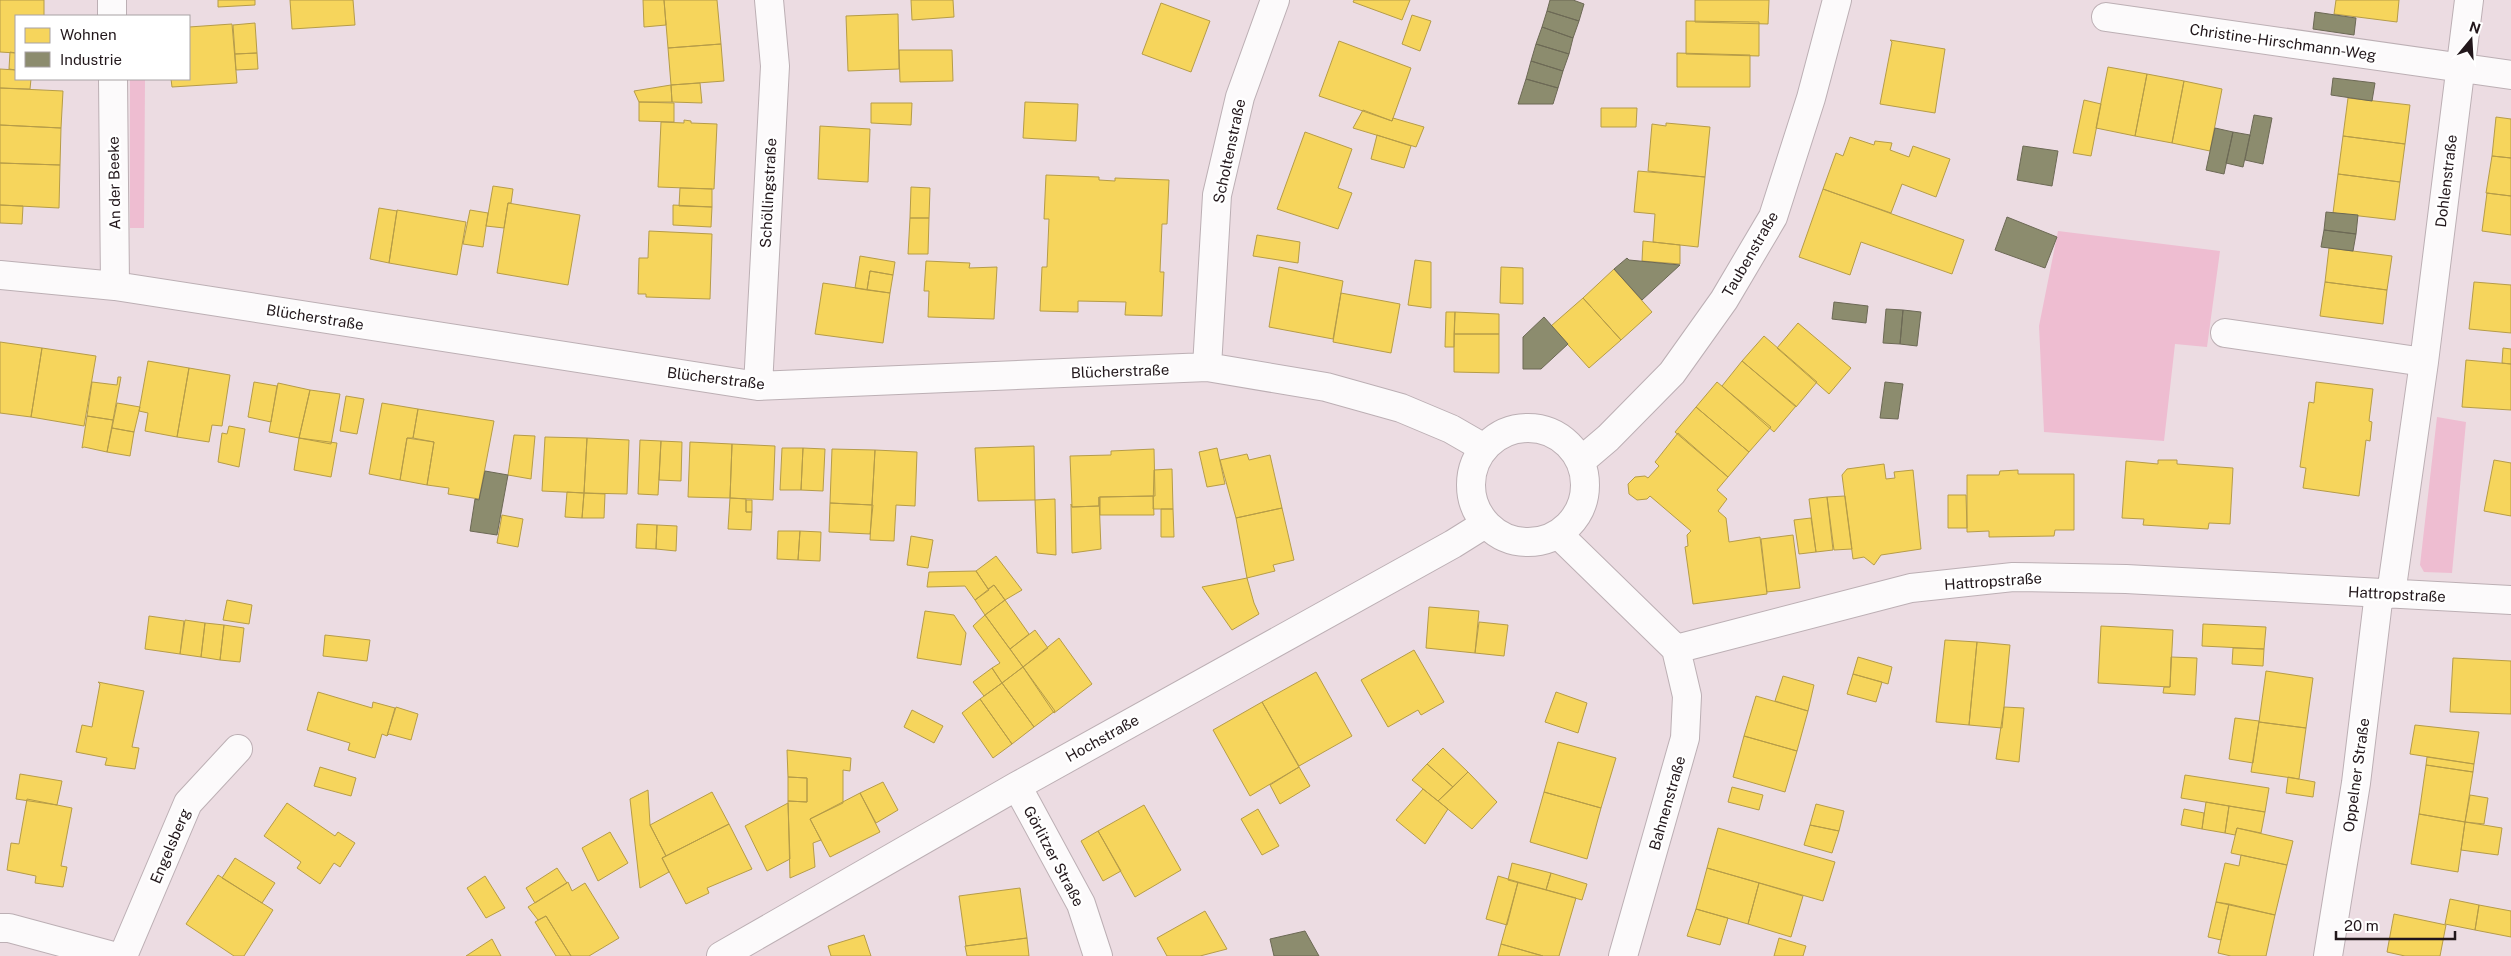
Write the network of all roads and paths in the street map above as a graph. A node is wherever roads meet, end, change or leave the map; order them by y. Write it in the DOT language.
graph roads {
  1 [pos="112,0"];
  2 [pos="770,0"];
  3 [pos="1275,0"];
  4 [pos="1837,0"];
  5 [pos="2468,0"];
  6 [pos="112,15"];
  7 [pos="2106,17"];
  8 [pos="2459,67"];
  9 [pos="2511,75"];
  10 [pos="113,80"];
  11 [pos="0,275"];
  12 [pos="115,286"];
  13 [pos="2225,334"];
  14 [pos="2424,362"];
  15 [pos="1207,367"];
  16 [pos="758,386"];
  17 [pos="1484,448"];
  18 [pos="1581,461"];
  19 [pos="1485,524"];
  20 [pos="1559,535"];
  21 [pos="2385,594"];
  22 [pos="2511,600"];
  23 [pos="1676,649"];
  24 [pos="238,749"];
  25 [pos="1017,786"];
  26 [pos="0,928"];
  27 [pos="112,956"];
  28 [pos="123,956"];
  29 [pos="721,956"];
  30 [pos="1098,956"];
  31 [pos="1623,956"];
  32 [pos="2328,956"];
  1 -- 6 [label="street"];
  2 -- 16 [label="street, Schöllingstraße"];
  3 -- 15 [label="street, Scholtenstraße"];
  4 -- 18 [label="street, Taubenstraße"];
  5 -- 8 [label="street, Dohlenstraße"];
  7 -- 8 [label="street, Christine-Hirschmann-Weg"];
  8 -- 9 [label="street, Christine-Hirschmann-Weg"];
  8 -- 14 [label="street, Dohlenstraße"];
  10 -- 12 [label="street, An der Beeke"];
  11 -- 12 [label="street, Blücherstraße"];
  12 -- 16 [label="street, Blücherstraße"];
  13 -- 14 [label="street"];
  14 -- 21 [label="street, Dohlenstraße"];
  15 -- 16 [label="street, Blücherstraße"];
  15 -- 17 [label="street, Blücherstraße"];
  17 -- 18 [label="street"];
  17 -- 19 [label="street"];
  18 -- 20 [label="street"];
  19 -- 20 [label="street"];
  19 -- 25 [label="street, Hochstraße"];
  20 -- 23 [label="street"];
  21 -- 22 [label="street, Hattropstraße"];
  21 -- 23 [label="street, Hattropstraße"];
  21 -- 32 [label="street, Oppelner Straße"];
  23 -- 31 [label="street, Bahnenstraße"];
  24 -- 28 [label="street, Engelsberg"];
  25 -- 29 [label="street, Hochstraße"];
  25 -- 30 [label="street, Görlitzer Straße"];
  26 -- 27 [label="street"];
}
